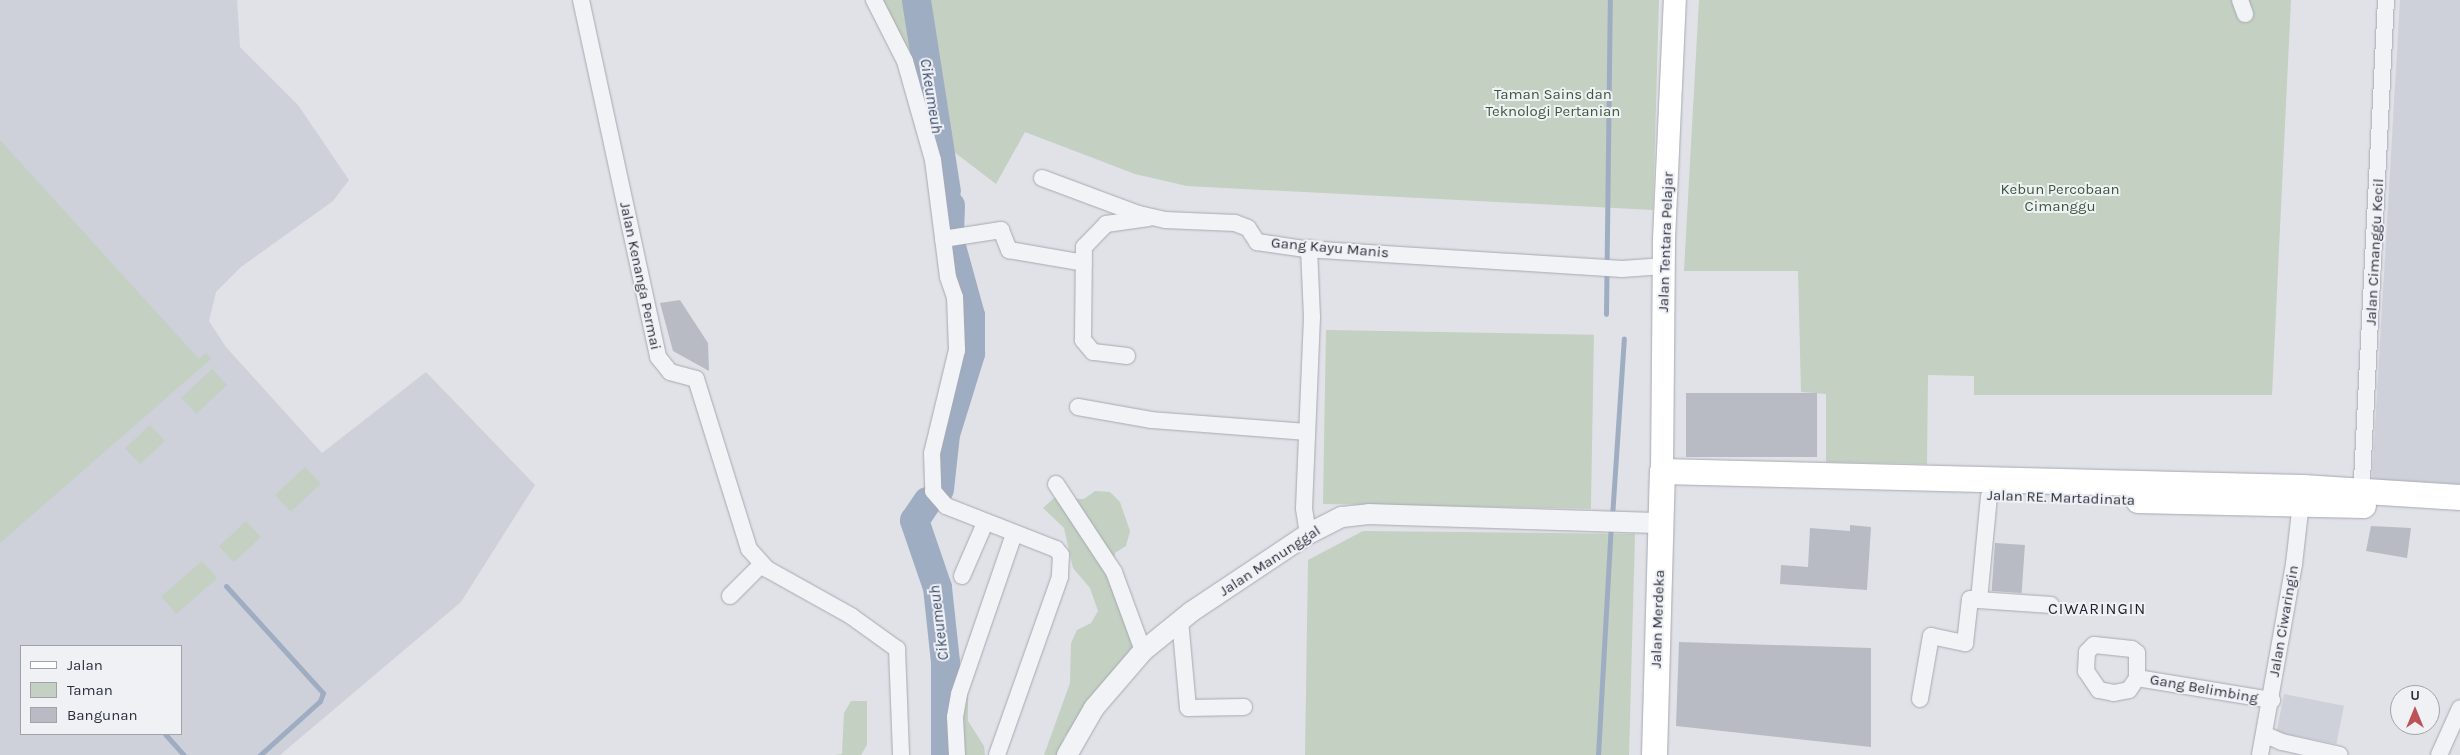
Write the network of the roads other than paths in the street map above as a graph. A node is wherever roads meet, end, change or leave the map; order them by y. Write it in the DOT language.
graph roads {
  1 [pos="581,0"];
  2 [pos="874,0"];
  3 [pos="1675,0"];
  4 [pos="2386,0"];
  5 [pos="1042,178"];
  6 [pos="1154,218"];
  7 [pos="943,239"];
  8 [pos="1310,248"];
  9 [pos="1084,263"];
  10 [pos="1665,266"];
  11 [pos="1127,356"];
  12 [pos="1078,408"];
  13 [pos="1306,432"];
  14 [pos="1662,477"];
  15 [pos="1819,482"];
  16 [pos="1056,484"];
  17 [pos="1990,496"];
  18 [pos="2301,496"];
  19 [pos="2362,497"];
  20 [pos="2460,497"];
  21 [pos="2460,509"];
  22 [pos="985,523"];
  23 [pos="1662,523"];
  24 [pos="1014,534"];
  25 [pos="1308,534"];
  26 [pos="762,564"];
  27 [pos="962,576"];
  28 [pos="730,596"];
  29 [pos="1979,600"];
  30 [pos="2051,604"];
  31 [pos="1180,620"];
  32 [pos="1143,651"];
  33 [pos="2137,678"];
  34 [pos="1920,699"];
  35 [pos="2272,700"];
  36 [pos="1244,707"];
  37 [pos="2460,708"];
  38 [pos="2266,735"];
  39 [pos="901,755"];
  40 [pos="957,755"];
  41 [pos="997,755"];
  42 [pos="1067,755"];
  43 [pos="1654,755"];
  44 [pos="2260,755"];
  45 [pos="2340,755"];
  46 [pos="2439,755"];
  1 -- 26 [label="street, Jalan Kenanga Permai"];
  2 -- 7 [label="street"];
  3 -- 10 [label="main road, Jalan Tentara Pelajar"];
  4 -- 19 [label="street, Jalan Cimanggu Kecil"];
  5 -- 6 [label="street, Gang Kayu Manis"];
  6 -- 8 [label="street, Gang Kayu Manis"];
  6 -- 9 [label="street"];
  7 -- 9 [label="street"];
  7 -- 22 [label="street"];
  8 -- 10 [label="street, Gang Kayu Manis"];
  8 -- 13 [label="street"];
  9 -- 11 [label="street"];
  10 -- 14 [label="main road, Jalan Tentara Pelajar"];
  12 -- 13 [label="street"];
  13 -- 25 [label="street"];
  14 -- 15 [label="main road, Jalan RE. Martadinata"];
  14 -- 23 [label="main road, Jalan Merdeka"];
  15 -- 17 [label="main road, Jalan RE. Martadinata"];
  15 -- 18 [label="main road, Jalan RE. Martadinata"];
  16 -- 32 [label="street"];
  17 -- 18 [label="main road, Jalan RE. Martadinata"];
  17 -- 29 [label="street"];
  18 -- 19 [label="main road, Jalan RE. Martadinata"];
  18 -- 35 [label="street, Jalan Ciwaringin"];
  19 -- 20 [label="main road"];
  19 -- 21 [label="main road, Jalan RE. Martadinata"];
  22 -- 24 [label="street"];
  22 -- 27 [label="street"];
  23 -- 25 [label="street, Jalan Manunggal"];
  23 -- 43 [label="main road, Jalan Merdeka"];
  24 -- 40 [label="street"];
  24 -- 41 [label="street"];
  25 -- 31 [label="street, Jalan Manunggal"];
  26 -- 28 [label="street"];
  26 -- 39 [label="street, Jalan Kenanga Permai"];
  29 -- 30 [label="street"];
  29 -- 34 [label="street"];
  31 -- 32 [label="street, Jalan Manunggal"];
  31 -- 36 [label="street"];
  32 -- 42 [label="street, Jalan Manunggal"];
  33 -- 35 [label="street, Gang Belimbing"];
  35 -- 38 [label="street, Jalan Ciwaringin"];
  37 -- 46 [label="street"];
  38 -- 44 [label="street, Jalan Ciwaringin"];
  38 -- 45 [label="street"];
}
